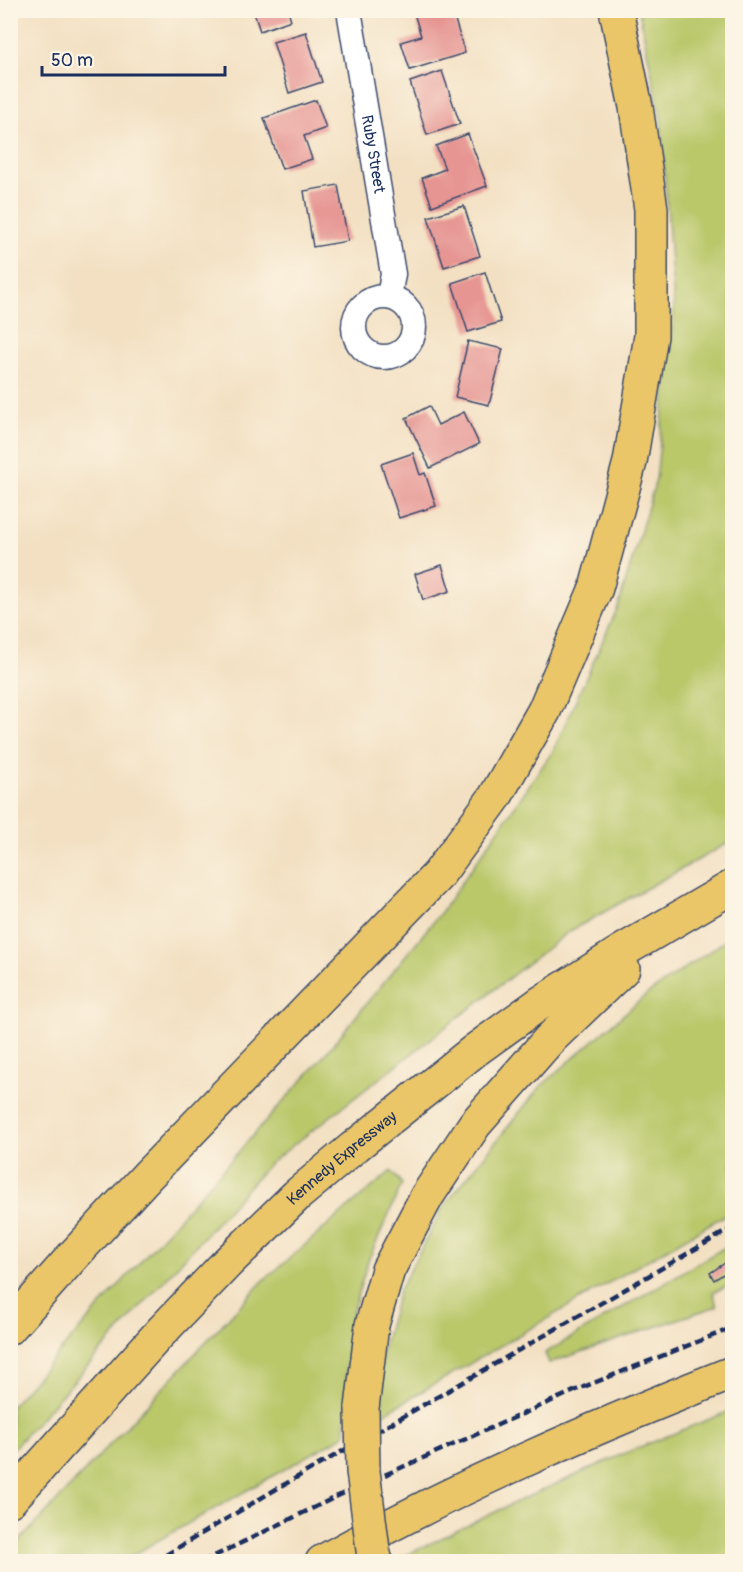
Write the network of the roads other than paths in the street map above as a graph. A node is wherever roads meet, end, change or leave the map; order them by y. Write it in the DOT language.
graph roads {
  1 [pos="349,10"];
  2 [pos="616,10"];
  3 [pos="389,297"];
  4 [pos="723,892"];
  5 [pos="10,1327"];
  6 [pos="732,1372"];
  7 [pos="10,1500"];
  8 [pos="322,1562"];
  9 [pos="376,1562"];
  1 -- 3 [label="street, Ruby Street"];
  2 -- 5 [label="highway"];
  4 -- 7 [label="highway, Kennedy Expressway"];
  4 -- 9 [label="highway, bridge"];
  6 -- 8 [label="highway"];
}
